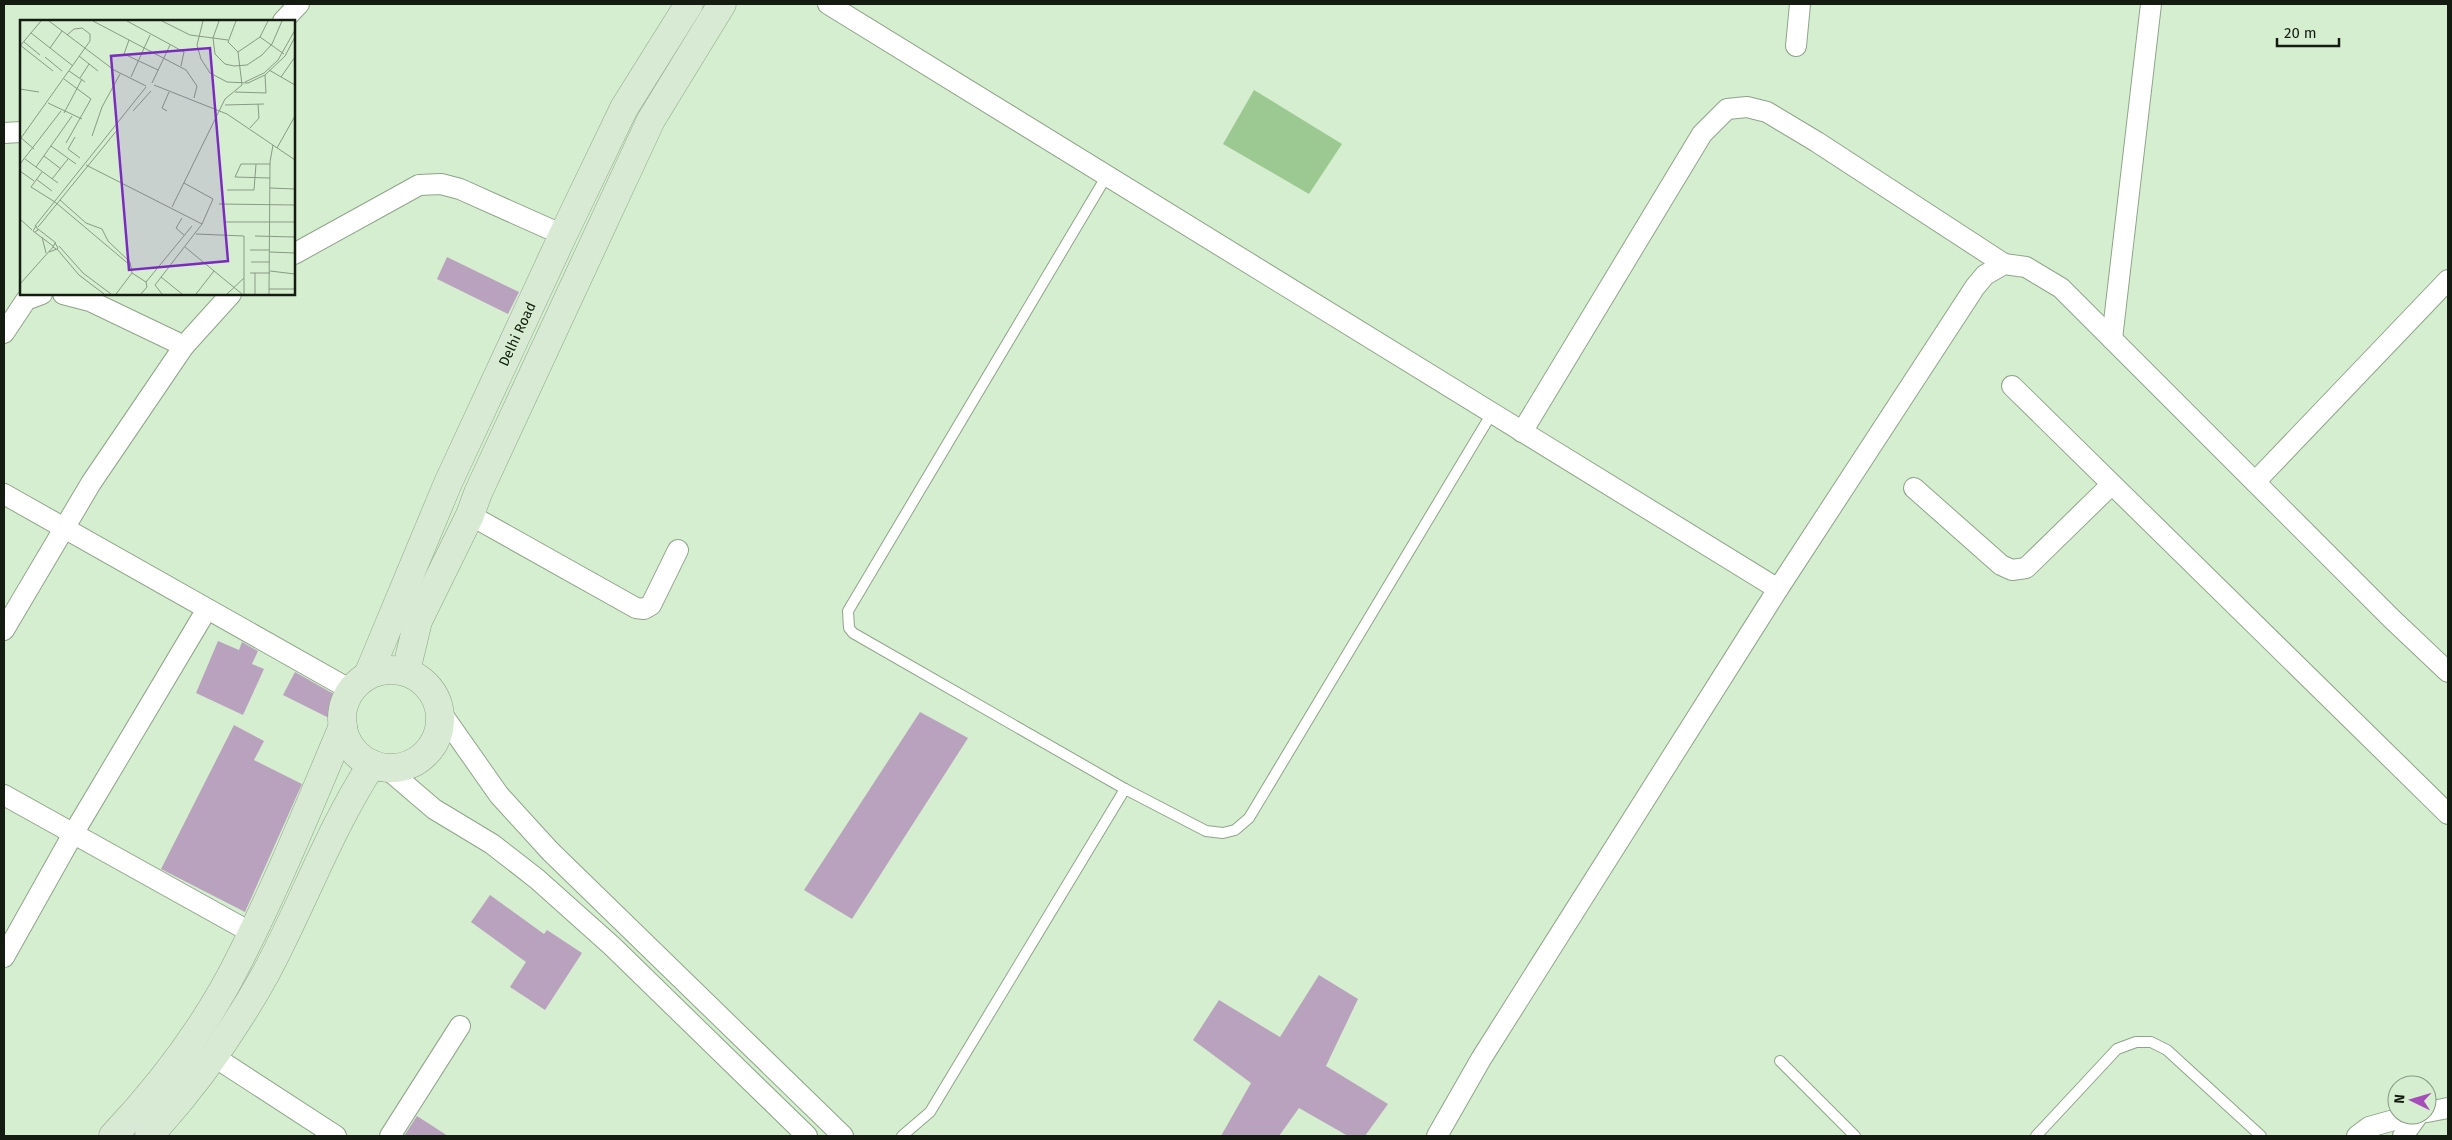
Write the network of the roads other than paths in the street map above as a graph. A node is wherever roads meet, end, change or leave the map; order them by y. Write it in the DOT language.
graph roads {
  1 [pos="299,4"];
  2 [pos="689,4"];
  3 [pos="722,4"];
  4 [pos="828,4"];
  5 [pos="1800,4"];
  6 [pos="2150,4"];
  7 [pos="284,20"];
  8 [pos="1796,46"];
  9 [pos="20,132"];
  10 [pos="4,133"];
  11 [pos="1106,177"];
  12 [pos="563,235"];
  13 [pos="295,253"];
  14 [pos="2004,264"];
  15 [pos="2448,280"];
  16 [pos="39,295"];
  17 [pos="67,295"];
  18 [pos="230,295"];
  19 [pos="4,333"];
  20 [pos="2112,338"];
  21 [pos="184,346"];
  22 [pos="2012,386"];
  23 [pos="1492,413"];
  24 [pos="1522,432"];
  25 [pos="2255,482"];
  26 [pos="2111,485"];
  27 [pos="1914,488"];
  28 [pos="4,494"];
  29 [pos="470,514"];
  30 [pos="65,528"];
  31 [pos="678,550"];
  32 [pos="1778,588"];
  33 [pos="207,609"];
  34 [pos="4,630"];
  35 [pos="406,671"];
  36 [pos="2448,672"];
  37 [pos="360,683"];
  38 [pos="440,711"];
  39 [pos="343,726"];
  40 [pos="379,766"];
  41 [pos="1124,789"];
  42 [pos="4,795"];
  43 [pos="2448,814"];
  44 [pos="73,834"];
  45 [pos="252,933"];
  46 [pos="4,957"];
  47 [pos="460,1026"];
  48 [pos="213,1056"];
  49 [pos="1780,1061"];
  50 [pos="2387,1122"];
  51 [pos="2411,1125"];
  52 [pos="113,1136"];
  53 [pos="149,1136"];
  54 [pos="336,1136"];
  55 [pos="390,1136"];
  56 [pos="807,1136"];
  57 [pos="843,1136"];
  58 [pos="902,1136"];
  59 [pos="1437,1136"];
  60 [pos="1855,1136"];
  61 [pos="2036,1136"];
  62 [pos="2261,1136"];
  63 [pos="2357,1136"];
  64 [pos="2403,1136"];
  1 -- 7 [label="street"];
  2 -- 12 [label="main road, Delhi Road"];
  3 -- 29 [label="main road"];
  4 -- 11 [label="street"];
  5 -- 8 [label="street"];
  6 -- 20 [label="street"];
  9 -- 10 [label="street"];
  11 -- 23 [label="street"];
  11 -- 41 [label="lane"];
  12 -- 13 [label="street"];
  12 -- 37 [label="main road, Delhi Road"];
  14 -- 20 [label="street"];
  14 -- 24 [label="street"];
  14 -- 32 [label="street"];
  15 -- 25 [label="street"];
  16 -- 19 [label="street"];
  17 -- 21 [label="street"];
  18 -- 21 [label="street"];
  20 -- 25 [label="street"];
  21 -- 30 [label="street"];
  22 -- 26 [label="street"];
  23 -- 24 [label="street"];
  23 -- 41 [label="lane"];
  24 -- 32 [label="street"];
  25 -- 36 [label="street"];
  26 -- 27 [label="street"];
  26 -- 43 [label="street"];
  28 -- 30 [label="street"];
  29 -- 31 [label="street"];
  29 -- 35 [label="main road"];
  30 -- 33 [label="street"];
  30 -- 34 [label="street"];
  32 -- 59 [label="street"];
  33 -- 37 [label="street"];
  33 -- 44 [label="street"];
  35 -- 37 [label="main road"];
  35 -- 38 [label="main road"];
  37 -- 39 [label="main road"];
  38 -- 40 [label="main road"];
  38 -- 57 [label="street"];
  39 -- 40 [label="main road"];
  39 -- 45 [label="main road"];
  40 -- 48 [label="main road"];
  40 -- 56 [label="street"];
  41 -- 58 [label="lane"];
  42 -- 44 [label="street"];
  44 -- 45 [label="street"];
  44 -- 46 [label="street"];
  45 -- 52 [label="main road"];
  47 -- 55 [label="street"];
  48 -- 53 [label="main road"];
  48 -- 54 [label="street"];
  49 -- 60 [label="lane"];
  50 -- 63 [label="street"];
  51 -- 64 [label="street"];
  61 -- 62 [label="lane"];
}
